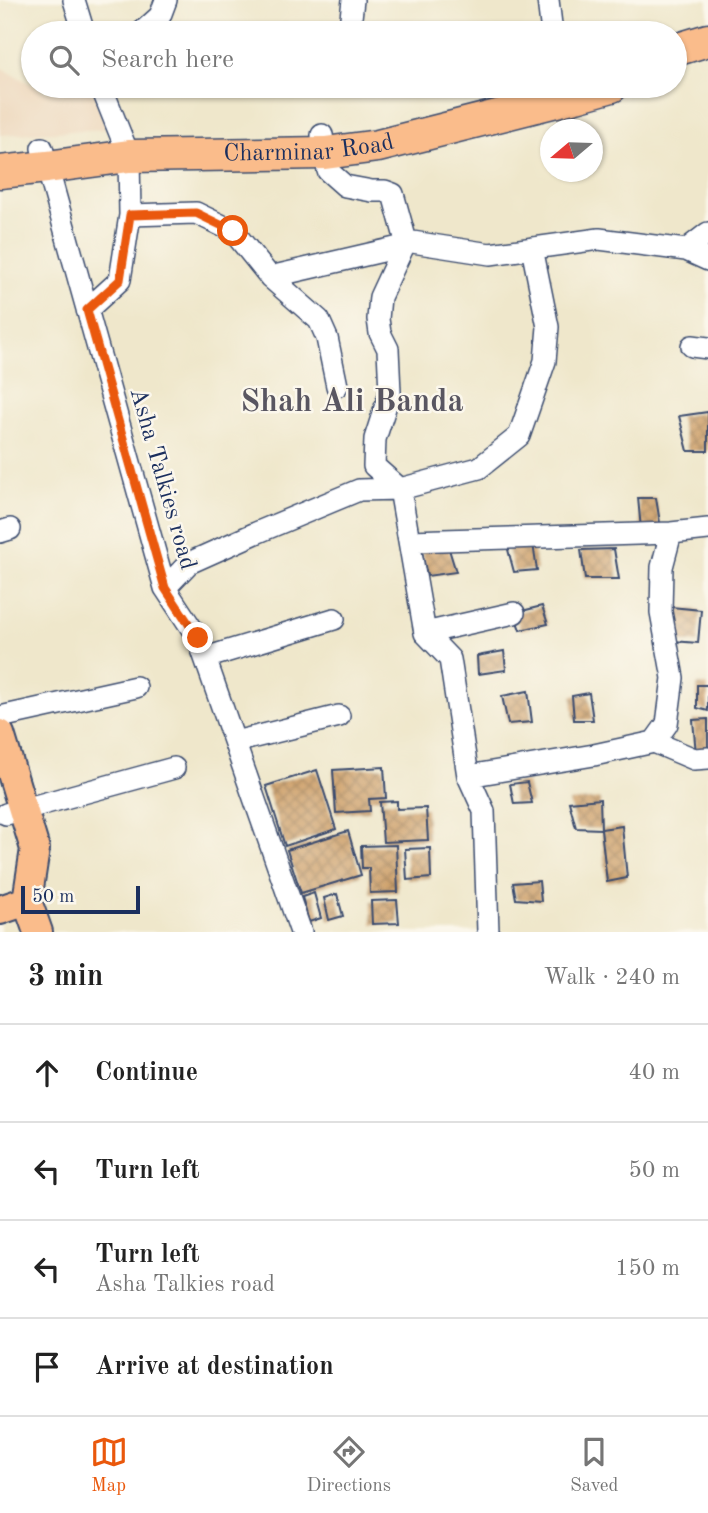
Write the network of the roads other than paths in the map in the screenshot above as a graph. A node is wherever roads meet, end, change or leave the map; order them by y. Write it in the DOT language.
graph roads {
  1 [pos="75,0"];
  2 [pos="166,0"];
  3 [pos="548,0"];
  4 [pos="358,1"];
  5 [pos="81,21"];
  6 [pos="154,21"];
  7 [pos="352,21"];
  8 [pos="551,21"];
  9 [pos="708,40"];
  10 [pos="687,46"];
  11 [pos="708,57"];
  12 [pos="687,63"];
  13 [pos="106,98"];
  14 [pos="537,98"];
  15 [pos="324,144"];
  16 [pos="126,148"];
  17 [pos="0,152"];
  18 [pos="44,158"];
  19 [pos="0,172"];
  20 [pos="130,215"];
  21 [pos="708,233"];
  22 [pos="405,243"];
  23 [pos="532,248"];
  24 [pos="686,250"];
  25 [pos="708,260"];
  26 [pos="270,277"];
  27 [pos="87,310"];
  28 [pos="337,386"];
  29 [pos="400,489"];
  30 [pos="708,529"];
  31 [pos="671,533"];
  32 [pos="409,541"];
  33 [pos="165,588"];
  34 [pos="514,613"];
  35 [pos="334,619"];
  36 [pos="425,633"];
  37 [pos="205,658"];
  38 [pos="136,687"];
  39 [pos="339,716"];
  40 [pos="0,717"];
  41 [pos="0,734"];
  42 [pos="234,742"];
  43 [pos="654,742"];
  44 [pos="708,758"];
  45 [pos="174,768"];
  46 [pos="468,776"];
  47 [pos="10,805"];
  48 [pos="27,901"];
  49 [pos="0,910"];
  50 [pos="33,931"];
  51 [pos="301,932"];
  52 [pos="488,932"];
  1 -- 5 [label="street"];
  2 -- 6 [label="street"];
  3 -- 8 [label="street"];
  4 -- 7 [label="street"];
  9 -- 10 [label="highway"];
  11 -- 12 [label="highway"];
  13 -- 16 [label="street"];
  14 -- 15 [label="highway, Charminar Road"];
  15 -- 16 [label="highway, Charminar Road"];
  15 -- 22 [label="street"];
  16 -- 18 [label="highway, Charminar Road"];
  16 -- 20 [label="street"];
  17 -- 18 [label="highway, Charminar Road"];
  18 -- 19 [label="highway, Charminar Road"];
  18 -- 27 [label="street, Asha Talkies road"];
  20 -- 26 [label="street"];
  20 -- 27 [label="street"];
  21 -- 24 [label="street"];
  22 -- 23 [label="street"];
  22 -- 26 [label="street"];
  22 -- 29 [label="street"];
  23 -- 24 [label="street"];
  23 -- 29 [label="street"];
  24 -- 25 [label="street"];
  26 -- 28 [label="street"];
  27 -- 33 [label="street, Asha Talkies road"];
  29 -- 32 [label="street"];
  29 -- 33 [label="street"];
  30 -- 31 [label="street"];
  31 -- 32 [label="street"];
  31 -- 43 [label="street"];
  32 -- 36 [label="street"];
  33 -- 37 [label="street, Asha Talkies road"];
  34 -- 36 [label="street"];
  35 -- 37 [label="street"];
  36 -- 46 [label="street"];
  37 -- 42 [label="street, Asha Talkies road"];
  38 -- 40 [label="street"];
  39 -- 42 [label="street"];
  41 -- 47 [label="main road"];
  42 -- 51 [label="street, Asha Talkies road"];
  43 -- 44 [label="street"];
  43 -- 46 [label="street"];
  45 -- 47 [label="street"];
  46 -- 52 [label="street"];
  47 -- 48 [label="main road"];
  48 -- 49 [label="main road"];
  48 -- 50 [label="main road"];
}
